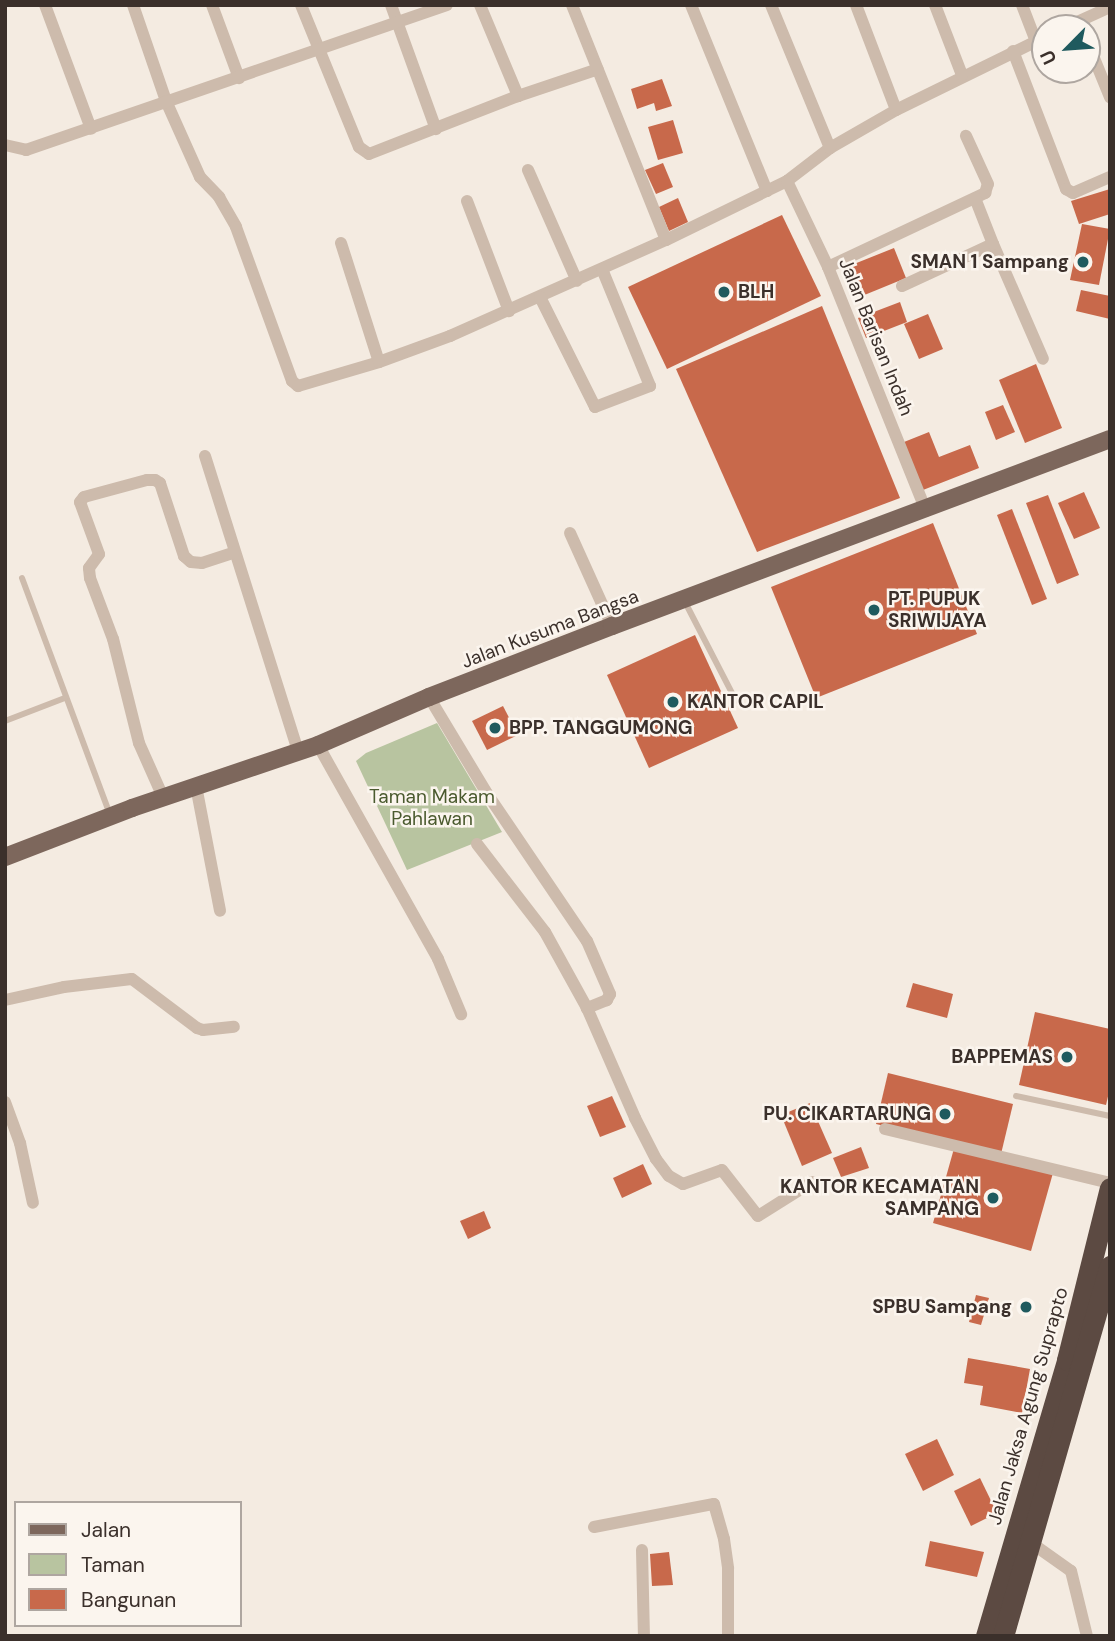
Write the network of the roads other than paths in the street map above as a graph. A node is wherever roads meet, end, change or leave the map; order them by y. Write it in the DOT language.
graph roads {
  1 [pos="45,5"];
  2 [pos="133,5"];
  3 [pos="212,5"];
  4 [pos="301,5"];
  5 [pos="391,5"];
  6 [pos="447,5"];
  7 [pos="480,5"];
  8 [pos="572,5"];
  9 [pos="691,5"];
  10 [pos="771,5"];
  11 [pos="856,5"];
  12 [pos="935,5"];
  13 [pos="1022,5"];
  14 [pos="1031,21"];
  15 [pos="396,23"];
  16 [pos="1031,43"];
  17 [pos="317,49"];
  18 [pos="1013,51"];
  19 [pos="597,69"];
  20 [pos="962,75"];
  21 [pos="1101,75"];
  22 [pos="239,78"];
  23 [pos="518,96"];
  24 [pos="1110,97"];
  25 [pos="166,101"];
  26 [pos="896,110"];
  27 [pos="91,128"];
  28 [pos="436,129"];
  29 [pos="966,136"];
  30 [pos="5,145"];
  31 [pos="830,148"];
  32 [pos="528,170"];
  33 [pos="1110,177"];
  34 [pos="787,181"];
  35 [pos="767,191"];
  36 [pos="975,198"];
  37 [pos="467,201"];
  38 [pos="666,240"];
  39 [pos="341,243"];
  40 [pos="993,244"];
  41 [pos="828,267"];
  42 [pos="602,269"];
  43 [pos="577,281"];
  44 [pos="902,286"];
  45 [pos="540,297"];
  46 [pos="509,311"];
  47 [pos="1042,359"];
  48 [pos="379,362"];
  49 [pos="1110,439"];
  50 [pos="205,456"];
  51 [pos="926,511"];
  52 [pos="570,533"];
  53 [pos="233,553"];
  54 [pos="22,578"];
  55 [pos="684,600"];
  56 [pos="612,626"];
  57 [pos="429,697"];
  58 [pos="65,698"];
  59 [pos="736,701"];
  60 [pos="5,721"];
  61 [pos="317,745"];
  62 [pos="298,751"];
  63 [pos="196,786"];
  64 [pos="163,797"];
  65 [pos="110,817"];
  66 [pos="477,844"];
  67 [pos="5,857"];
  68 [pos="220,911"];
  69 [pos="5,1000"];
  70 [pos="587,1008"];
  71 [pos="461,1014"];
  72 [pos="234,1027"];
  73 [pos="1016,1096"];
  74 [pos="5,1102"];
  75 [pos="1110,1116"];
  76 [pos="885,1129"];
  77 [pos="812,1182"];
  78 [pos="1110,1182"];
  79 [pos="1110,1188"];
  80 [pos="33,1203"];
  81 [pos="1110,1266"];
  82 [pos="594,1527"];
  83 [pos="1030,1542"];
  84 [pos="642,1550"];
  85 [pos="644,1636"];
  86 [pos="728,1636"];
  87 [pos="986,1636"];
  88 [pos="1003,1636"];
  89 [pos="1087,1636"];
  1 -- 27 [label="street"];
  2 -- 25 [label="street"];
  3 -- 22 [label="street"];
  4 -- 17 [label="street"];
  5 -- 15 [label="street"];
  6 -- 15 [label="street"];
  7 -- 23 [label="street"];
  8 -- 19 [label="street"];
  9 -- 35 [label="street"];
  10 -- 31 [label="street"];
  11 -- 26 [label="street"];
  12 -- 20 [label="street"];
  13 -- 14 [label="street"];
  15 -- 17 [label="street"];
  15 -- 28 [label="street"];
  16 -- 18 [label="street"];
  17 -- 22 [label="street"];
  17 -- 28 [label="street"];
  18 -- 20 [label="street"];
  18 -- 33 [label="street"];
  19 -- 23 [label="street"];
  19 -- 38 [label="street"];
  20 -- 26 [label="street"];
  21 -- 24 [label="street"];
  22 -- 25 [label="street"];
  23 -- 28 [label="street"];
  25 -- 27 [label="street"];
  25 -- 48 [label="street"];
  26 -- 31 [label="street"];
  27 -- 30 [label="street"];
  29 -- 36 [label="street"];
  31 -- 34 [label="street"];
  32 -- 43 [label="street"];
  34 -- 35 [label="street"];
  34 -- 41 [label="street, Jalan Barisan Indah"];
  35 -- 38 [label="street"];
  36 -- 40 [label="street"];
  36 -- 41 [label="street"];
  37 -- 46 [label="street"];
  38 -- 42 [label="street"];
  39 -- 48 [label="street"];
  40 -- 44 [label="street"];
  40 -- 47 [label="street"];
  41 -- 51 [label="street, Jalan Barisan Indah"];
  42 -- 43 [label="street"];
  42 -- 45 [label="street"];
  43 -- 45 [label="street"];
  45 -- 46 [label="street"];
  46 -- 48 [label="street"];
  49 -- 51 [label="main road, Jalan Kusuma Bangsa"];
  50 -- 53 [label="street"];
  51 -- 55 [label="main road, Jalan Kusuma Bangsa"];
  52 -- 56 [label="street"];
  53 -- 62 [label="street"];
  53 -- 64 [label="street"];
  54 -- 58 [label="lane"];
  55 -- 56 [label="main road, Jalan Kusuma Bangsa"];
  55 -- 59 [label="lane"];
  56 -- 57 [label="main road, Jalan Kusuma Bangsa"];
  57 -- 61 [label="main road, Jalan Kusuma Bangsa"];
  57 -- 70 [label="street"];
  58 -- 60 [label="lane"];
  58 -- 65 [label="lane"];
  61 -- 62 [label="main road, Jalan Kusuma Bangsa"];
  61 -- 71 [label="street"];
  62 -- 63 [label="main road, Jalan Kusuma Bangsa"];
  63 -- 64 [label="main road, Jalan Kusuma Bangsa"];
  63 -- 68 [label="street"];
  64 -- 65 [label="main road, Jalan Kusuma Bangsa"];
  65 -- 67 [label="main road, Jalan Kusuma Bangsa"];
  66 -- 70 [label="street"];
  69 -- 72 [label="street"];
  70 -- 77 [label="street"];
  73 -- 75 [label="lane"];
  74 -- 80 [label="street"];
  76 -- 78 [label="street"];
  79 -- 87 [label="highway, Jalan Jaksa Agung Suprapto"];
  81 -- 83 [label="highway, Jalan Jaksa Agung Suprapto"];
  82 -- 86 [label="street"];
  83 -- 88 [label="highway, Jalan Jaksa Agung Suprapto"];
  83 -- 89 [label="street"];
  84 -- 85 [label="street"];
}
